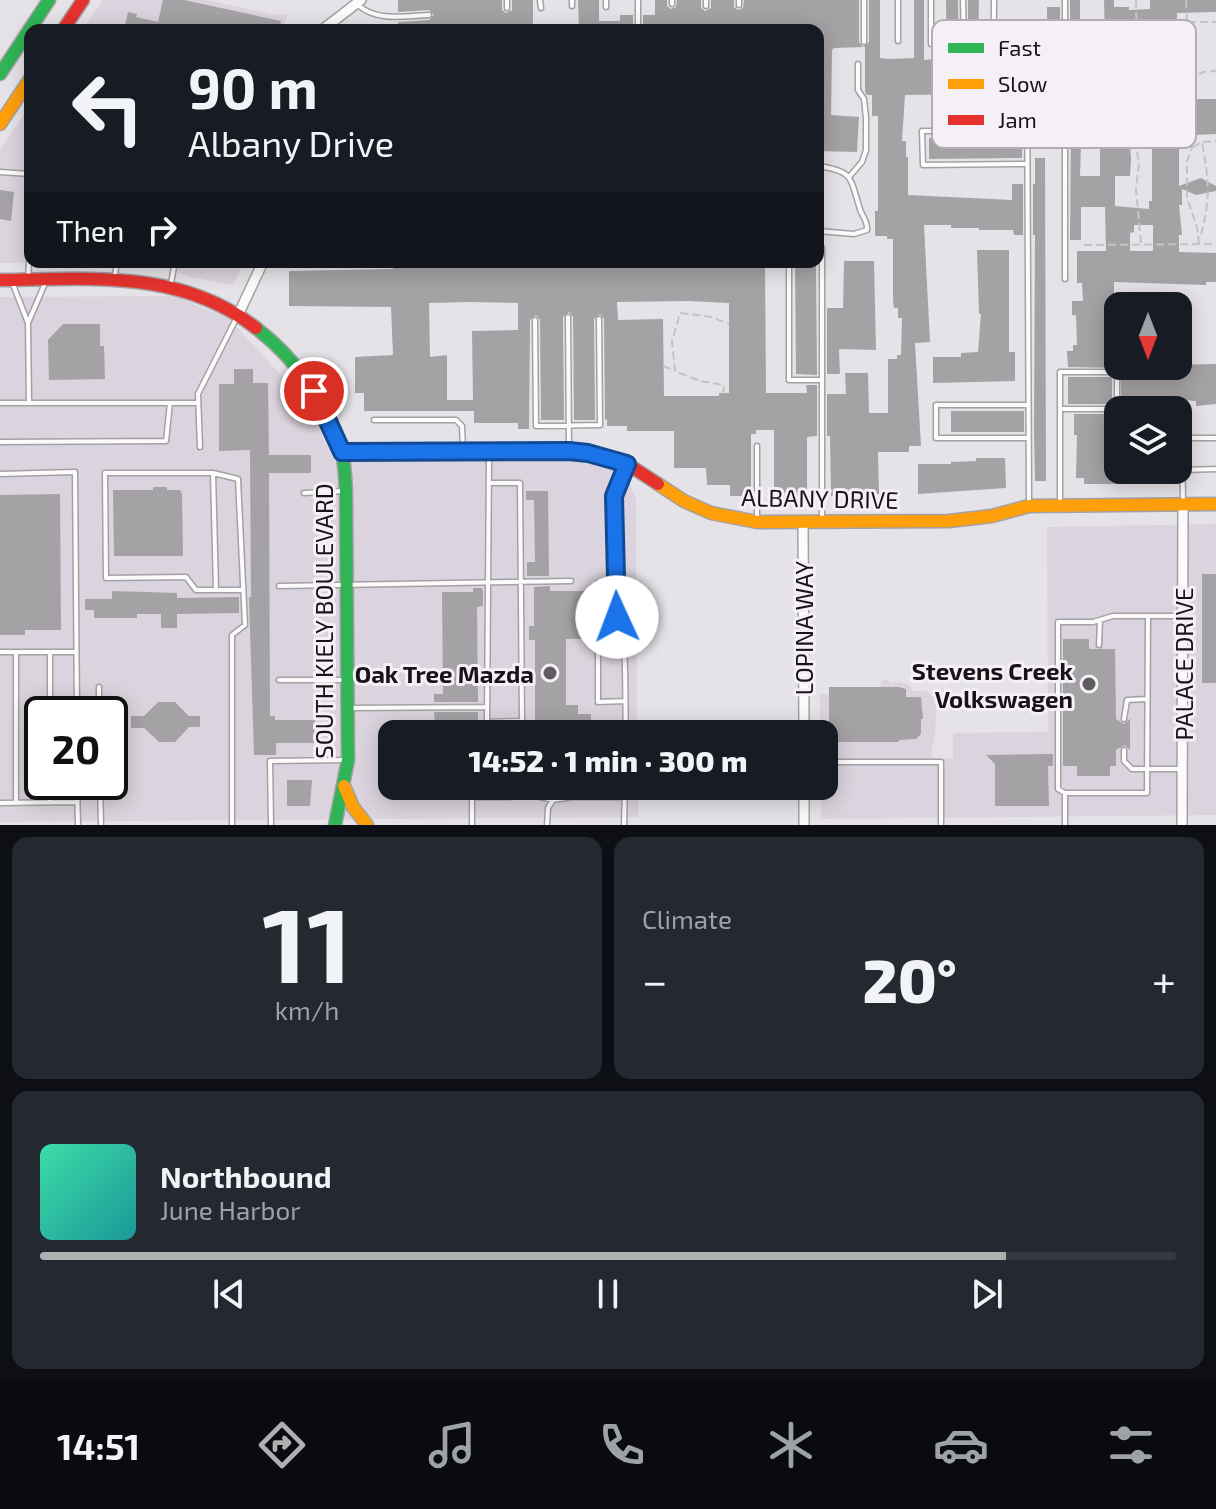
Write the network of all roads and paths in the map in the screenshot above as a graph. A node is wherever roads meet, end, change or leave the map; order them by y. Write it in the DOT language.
graph roads {
  1 [pos="83,0"];
  2 [pos="507,0"];
  3 [pos="540,0"];
  4 [pos="606,0"];
  5 [pos="638,0"];
  6 [pos="864,0"];
  7 [pos="898,0"];
  8 [pos="931,0"];
  9 [pos="963,0"];
  10 [pos="994,0"];
  11 [pos="1136,0"];
  12 [pos="1186,0"];
  13 [pos="45,1"];
  14 [pos="359,2"];
  15 [pos="606,7"];
  16 [pos="507,8"];
  17 [pos="541,8"];
  18 [pos="429,15"];
  19 [pos="963,20"];
  20 [pos="994,20"];
  21 [pos="1136,20"];
  22 [pos="1187,20"];
  23 [pos="31,24"];
  24 [pos="67,24"];
  25 [pos="330,24"];
  26 [pos="638,24"];
  27 [pos="24,35"];
  28 [pos="898,41"];
  29 [pos="864,42"];
  30 [pos="931,44"];
  31 [pos="858,64"];
  32 [pos="1216,71"];
  33 [pos="0,74"];
  34 [pos="1196,76"];
  35 [pos="24,89"];
  36 [pos="0,124"];
  37 [pos="932,131"];
  38 [pos="1216,141"];
  39 [pos="1202,142"];
  40 [pos="1196,146"];
  41 [pos="1027,148"];
  42 [pos="1065,148"];
  43 [pos="1136,148"];
  44 [pos="1192,148"];
  45 [pos="1027,164"];
  46 [pos="824,168"];
  47 [pos="0,172"];
  48 [pos="24,174"];
  49 [pos="849,177"];
  50 [pos="824,232"];
  51 [pos="1199,244"];
  52 [pos="1216,244"];
  53 [pos="1084,245"];
  54 [pos="1141,245"];
  55 [pos="29,268"];
  56 [pos="116,268"];
  57 [pos="174,268"];
  58 [pos="260,268"];
  59 [pos="789,268"];
  60 [pos="822,268"];
  61 [pos="1065,279"];
  62 [pos="6,280"];
  63 [pos="28,280"];
  64 [pos="47,280"];
  65 [pos="114,280"];
  66 [pos="170,286"];
  67 [pos="239,313"];
  68 [pos="568,317"];
  69 [pos="599,319"];
  70 [pos="717,319"];
  71 [pos="535,320"];
  72 [pos="28,323"];
  73 [pos="713,324"];
  74 [pos="729,324"];
  75 [pos="663,366"];
  76 [pos="675,371"];
  77 [pos="822,380"];
  78 [pos="723,394"];
  79 [pos="0,403"];
  80 [pos="29,403"];
  81 [pos="170,403"];
  82 [pos="198,403"];
  83 [pos="1028,405"];
  84 [pos="1060,409"];
  85 [pos="374,420"];
  86 [pos="568,426"];
  87 [pos="1028,438"];
  88 [pos="1192,438"];
  89 [pos="1216,438"];
  90 [pos="0,442"];
  91 [pos="757,446"];
  92 [pos="200,447"];
  93 [pos="463,451"];
  94 [pos="488,451"];
  95 [pos="569,451"];
  96 [pos="342,452"];
  97 [pos="627,464"];
  98 [pos="1216,469"];
  99 [pos="1192,470"];
  100 [pos="213,473"];
  101 [pos="0,474"];
  102 [pos="489,483"];
  103 [pos="1183,484"];
  104 [pos="346,491"];
  105 [pos="304,493"];
  106 [pos="1183,504"];
  107 [pos="1216,504"];
  108 [pos="1060,505"];
  109 [pos="1029,506"];
  110 [pos="803,521"];
  111 [pos="822,521"];
  112 [pos="757,522"];
  113 [pos="521,580"];
  114 [pos="488,581"];
  115 [pos="571,581"];
  116 [pos="347,584"];
  117 [pos="279,586"];
  118 [pos="216,590"];
  119 [pos="243,590"];
  120 [pos="1148,616"];
  121 [pos="1183,616"];
  122 [pos="1100,620"];
  123 [pos="1099,645"];
  124 [pos="617,647"];
  125 [pos="0,652"];
  126 [pos="16,652"];
  127 [pos="50,652"];
  128 [pos="76,652"];
  129 [pos="279,680"];
  130 [pos="348,680"];
  131 [pos="99,687"];
  132 [pos="50,696"];
  133 [pos="77,696"];
  134 [pos="99,696"];
  135 [pos="1147,699"];
  136 [pos="625,701"];
  137 [pos="487,707"];
  138 [pos="347,708"];
  139 [pos="1124,719"];
  140 [pos="487,720"];
  141 [pos="522,720"];
  142 [pos="626,720"];
  143 [pos="804,720"];
  144 [pos="1124,750"];
  145 [pos="348,760"];
  146 [pos="838,762"];
  147 [pos="1147,769"];
  148 [pos="1182,769"];
  149 [pos="344,786"];
  150 [pos="1065,793"];
  151 [pos="100,800"];
  152 [pos="472,800"];
  153 [pos="553,800"];
  154 [pos="624,800"];
  155 [pos="804,800"];
  156 [pos="50,802"];
  157 [pos="77,802"];
  158 [pos="0,803"];
  159 [pos="16,803"];
  160 [pos="78,825"];
  161 [pos="101,825"];
  162 [pos="232,825"];
  163 [pos="271,825"];
  164 [pos="335,825"];
  165 [pos="367,825"];
  166 [pos="472,825"];
  167 [pos="547,825"];
  168 [pos="624,825"];
  169 [pos="804,825"];
  170 [pos="941,825"];
  171 [pos="1065,825"];
  172 [pos="1182,825"];
  1 -- 24 [label="main road"];
  2 -- 16 [label="lane"];
  3 -- 17 [label="lane"];
  4 -- 15 [label="lane"];
  5 -- 26 [label="lane"];
  6 -- 29 [label="lane"];
  7 -- 28 [label="lane"];
  8 -- 30 [label="lane"];
  9 -- 19 [label="lane"];
  10 -- 20 [label="lane"];
  11 -- 21 [label="path"];
  12 -- 22 [label="path"];
  13 -- 23 [label="main road"];
  14 -- 18 [label="lane"];
  14 -- 25 [label="street"];
  27 -- 33 [label="main road"];
  31 -- 49 [label="lane"];
  32 -- 34 [label="path"];
  35 -- 36 [label="main road"];
  37 -- 45 [label="lane"];
  38 -- 39 [label="path"];
  39 -- 40 [label="path"];
  39 -- 51 [label="path"];
  41 -- 45 [label="lane"];
  42 -- 61 [label="lane"];
  43 -- 54 [label="path"];
  44 -- 51 [label="path"];
  45 -- 83 [label="lane"];
  46 -- 49 [label="lane"];
  47 -- 48 [label="lane"];
  49 -- 50 [label="lane"];
  51 -- 52 [label="path"];
  51 -- 54 [label="path"];
  53 -- 54 [label="path"];
  55 -- 63 [label="lane"];
  56 -- 65 [label="lane"];
  57 -- 66 [label="lane"];
  58 -- 67 [label="street"];
  59 -- 77 [label="lane"];
  60 -- 77 [label="lane"];
  62 -- 63 [label="main road, SOUTH KIELY BOULEVARD"];
  62 -- 72 [label="lane"];
  63 -- 64 [label="main road, SOUTH KIELY BOULEVARD"];
  64 -- 65 [label="main road, SOUTH KIELY BOULEVARD"];
  64 -- 72 [label="lane"];
  65 -- 66 [label="main road, SOUTH KIELY BOULEVARD"];
  66 -- 67 [label="main road, SOUTH KIELY BOULEVARD"];
  67 -- 82 [label="lane"];
  67 -- 96 [label="main road, SOUTH KIELY BOULEVARD"];
  68 -- 86 [label="lane"];
  69 -- 86 [label="lane"];
  70 -- 73 [label="path"];
  70 -- 74 [label="path"];
  70 -- 76 [label="path"];
  71 -- 86 [label="lane"];
  72 -- 80 [label="lane"];
  75 -- 76 [label="path"];
  76 -- 78 [label="path"];
  77 -- 111 [label="lane"];
  79 -- 80 [label="lane"];
  80 -- 81 [label="lane"];
  81 -- 82 [label="lane"];
  81 -- 90 [label="lane"];
  82 -- 92 [label="lane"];
  83 -- 87 [label="lane"];
  83 -- 87 [label="lane"];
  84 -- 84 [label="lane"];
  84 -- 108 [label="lane"];
  85 -- 93 [label="lane"];
  86 -- 95 [label="lane"];
  87 -- 109 [label="lane"];
  88 -- 89 [label="lane"];
  91 -- 112 [label="lane"];
  93 -- 94 [label="main road, ALBANY DRIVE"];
  93 -- 96 [label="main road, ALBANY DRIVE"];
  94 -- 95 [label="main road, ALBANY DRIVE"];
  94 -- 102 [label="lane"];
  95 -- 97 [label="main road, ALBANY DRIVE"];
  96 -- 104 [label="main road, SOUTH KIELY BOULEVARD"];
  97 -- 112 [label="main road, ALBANY DRIVE"];
  97 -- 124 [label="lane"];
  98 -- 99 [label="lane"];
  100 -- 118 [label="lane"];
  100 -- 118 [label="lane"];
  100 -- 119 [label="lane"];
  101 -- 128 [label="lane"];
  102 -- 113 [label="lane"];
  102 -- 114 [label="lane"];
  103 -- 106 [label="lane"];
  104 -- 105 [label="lane"];
  104 -- 116 [label="main road, SOUTH KIELY BOULEVARD"];
  106 -- 107 [label="main road, ALBANY DRIVE"];
  106 -- 108 [label="main road, ALBANY DRIVE"];
  106 -- 121 [label="street, PALACE DRIVE"];
  108 -- 109 [label="main road, ALBANY DRIVE"];
  109 -- 111 [label="main road, ALBANY DRIVE"];
  110 -- 111 [label="main road, ALBANY DRIVE"];
  110 -- 112 [label="main road, ALBANY DRIVE"];
  110 -- 143 [label="street, LOPINA WAY"];
  113 -- 114 [label="lane"];
  113 -- 115 [label="lane"];
  113 -- 141 [label="lane"];
  114 -- 116 [label="lane"];
  114 -- 137 [label="lane"];
  116 -- 117 [label="lane"];
  116 -- 130 [label="main road, SOUTH KIELY BOULEVARD"];
  118 -- 119 [label="lane"];
  119 -- 162 [label="lane"];
  120 -- 121 [label="lane"];
  120 -- 122 [label="lane"];
  120 -- 135 [label="lane"];
  121 -- 148 [label="street, PALACE DRIVE"];
  122 -- 123 [label="lane"];
  122 -- 150 [label="lane"];
  124 -- 136 [label="lane"];
  124 -- 136 [label="lane"];
  125 -- 126 [label="lane"];
  126 -- 127 [label="lane"];
  126 -- 159 [label="lane"];
  127 -- 128 [label="lane"];
  127 -- 132 [label="lane"];
  128 -- 133 [label="lane"];
  129 -- 130 [label="lane"];
  130 -- 138 [label="main road, SOUTH KIELY BOULEVARD"];
  131 -- 134 [label="lane"];
  135 -- 139 [label="lane"];
  135 -- 147 [label="lane"];
  136 -- 142 [label="lane"];
  137 -- 138 [label="lane"];
  137 -- 140 [label="lane"];
  138 -- 145 [label="main road, SOUTH KIELY BOULEVARD"];
  144 -- 147 [label="lane"];
  145 -- 149 [label="main road, SOUTH KIELY BOULEVARD"];
  145 -- 163 [label="lane"];
  146 -- 170 [label="lane"];
  147 -- 148 [label="lane"];
  147 -- 150 [label="lane"];
  148 -- 172 [label="street, PALACE DRIVE"];
  149 -- 164 [label="main road, SOUTH KIELY BOULEVARD"];
  149 -- 165 [label="main road"];
  150 -- 171 [label="lane"];
  151 -- 161 [label="lane"];
  152 -- 166 [label="lane"];
  153 -- 167 [label="lane"];
  154 -- 168 [label="lane"];
  155 -- 169 [label="street"];
  156 -- 157 [label="lane"];
  156 -- 159 [label="lane"];
  157 -- 160 [label="lane"];
  158 -- 159 [label="lane"];
}
